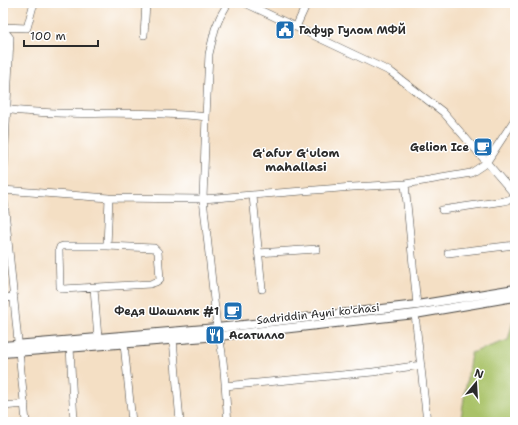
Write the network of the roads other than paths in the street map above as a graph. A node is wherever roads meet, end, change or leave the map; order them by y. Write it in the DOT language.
graph roads {
  1 [pos="36,3"];
  2 [pos="146,3"];
  3 [pos="228,3"];
  4 [pos="245,3"];
  5 [pos="307,3"];
  6 [pos="296,27"];
  7 [pos="3,28"];
  8 [pos="144,34"];
  9 [pos="5,109"];
  10 [pos="206,117"];
  11 [pos="515,119"];
  12 [pos="486,163"];
  13 [pos="405,184"];
  14 [pos="3,190"];
  15 [pos="515,195"];
  16 [pos="253,196"];
  17 [pos="109,198"];
  18 [pos="515,198"];
  19 [pos="203,199"];
  20 [pos="442,210"];
  21 [pos="515,245"];
  22 [pos="106,246"];
  23 [pos="317,249"];
  24 [pos="448,252"];
  25 [pos="258,253"];
  26 [pos="6,255"];
  27 [pos="94,288"];
  28 [pos="262,289"];
  29 [pos="515,289"];
  30 [pos="14,297"];
  31 [pos="515,297"];
  32 [pos="3,298"];
  33 [pos="417,305"];
  34 [pos="415,314"];
  35 [pos="218,332"];
  36 [pos="98,338"];
  37 [pos="173,339"];
  38 [pos="124,344"];
  39 [pos="3,346"];
  40 [pos="70,347"];
  41 [pos="19,348"];
  42 [pos="3,353"];
  43 [pos="421,365"];
  44 [pos="225,386"];
  45 [pos="24,404"];
  46 [pos="3,406"];
  47 [pos="26,422"];
  48 [pos="74,422"];
  49 [pos="132,422"];
  50 [pos="180,422"];
  51 [pos="228,422"];
  52 [pos="427,422"];
  1 -- 7 [label="street"];
  2 -- 8 [label="street"];
  3 -- 10 [label="street"];
  4 -- 6 [label="street"];
  5 -- 6 [label="street"];
  6 -- 12 [label="street"];
  7 -- 9 [label="street"];
  9 -- 10 [label="street"];
  9 -- 14 [label="street"];
  10 -- 19 [label="street"];
  11 -- 12 [label="street"];
  12 -- 13 [label="street"];
  12 -- 15 [label="street"];
  13 -- 16 [label="street"];
  13 -- 33 [label="street"];
  14 -- 17 [label="street"];
  14 -- 26 [label="street"];
  16 -- 19 [label="street"];
  16 -- 25 [label="street"];
  17 -- 19 [label="street"];
  17 -- 22 [label="street"];
  18 -- 20 [label="street"];
  19 -- 35 [label="street"];
  21 -- 24 [label="street"];
  22 -- 27 [label="street"];
  22 -- 27 [label="street"];
  23 -- 25 [label="street"];
  25 -- 28 [label="street"];
  26 -- 30 [label="street"];
  27 -- 36 [label="street"];
  29 -- 33 [label="main road, Sadriddin Ayni ko'chasi"];
  30 -- 32 [label="street"];
  30 -- 41 [label="street"];
  31 -- 34 [label="main road, Sadriddin Ayni ko'chasi"];
  33 -- 35 [label="main road, Sadriddin Ayni ko'chasi"];
  34 -- 35 [label="main road, Sadriddin Ayni ko'chasi"];
  34 -- 43 [label="street"];
  35 -- 36 [label="main road, Sadriddin Ayni ko'chasi"];
  35 -- 37 [label="main road, Sadriddin Ayni ko'chasi"];
  35 -- 44 [label="street"];
  36 -- 41 [label="main road, Sadriddin Ayni ko'chasi"];
  37 -- 38 [label="main road, Sadriddin Ayni ko'chasi"];
  37 -- 50 [label="street"];
  38 -- 40 [label="main road, Sadriddin Ayni ko'chasi"];
  38 -- 49 [label="street"];
  39 -- 41 [label="main road, Sadriddin Ayni ko'chasi"];
  40 -- 41 [label="main road, Sadriddin Ayni ko'chasi"];
  40 -- 48 [label="street"];
  41 -- 42 [label="main road, Sadriddin Ayni ko'chasi"];
  41 -- 45 [label="street"];
  43 -- 44 [label="street"];
  43 -- 52 [label="street"];
  44 -- 51 [label="street"];
  45 -- 46 [label="street"];
  45 -- 47 [label="street"];
}
